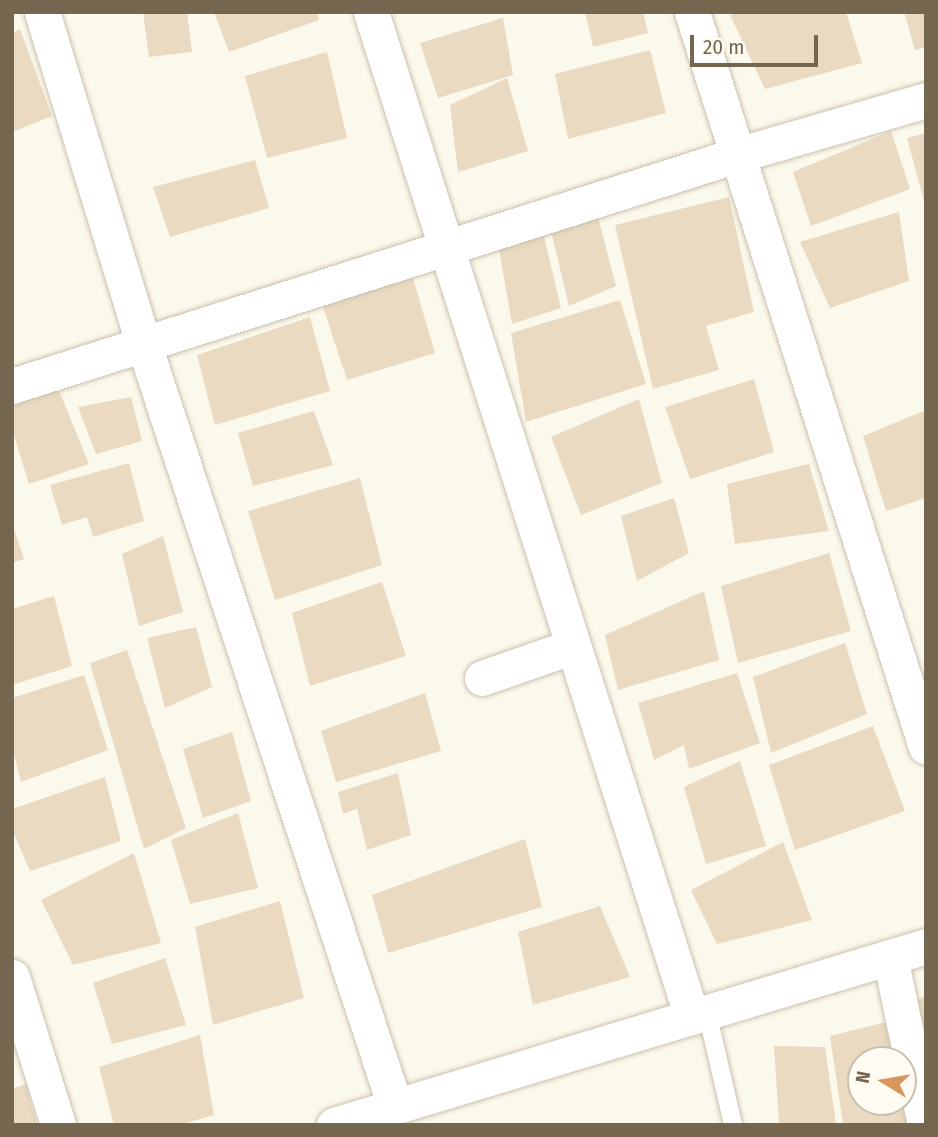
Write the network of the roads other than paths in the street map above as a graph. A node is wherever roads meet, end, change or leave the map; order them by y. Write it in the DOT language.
graph roads {
  1 [pos="42,12"];
  2 [pos="371,12"];
  3 [pos="692,12"];
  4 [pos="926,100"];
  5 [pos="737,155"];
  6 [pos="444,251"];
  7 [pos="144,345"];
  8 [pos="12,386"];
  9 [pos="571,647"];
  10 [pos="482,678"];
  11 [pos="926,747"];
  12 [pos="926,946"];
  13 [pos="890,957"];
  14 [pos="12,976"];
  15 [pos="700,1014"];
  16 [pos="417,1109"];
  17 [pos="58,1125"];
  18 [pos="334,1125"];
  19 [pos="733,1125"];
  20 [pos="925,1125"];
  1 -- 7 [label="street"];
  2 -- 6 [label="street"];
  3 -- 5 [label="street"];
  4 -- 5 [label="street"];
  5 -- 6 [label="street"];
  5 -- 11 [label="street"];
  6 -- 7 [label="street"];
  6 -- 9 [label="street"];
  7 -- 8 [label="street"];
  7 -- 16 [label="street"];
  9 -- 10 [label="street"];
  9 -- 15 [label="street"];
  12 -- 13 [label="street"];
  13 -- 15 [label="street"];
  13 -- 20 [label="street"];
  14 -- 17 [label="street"];
  15 -- 16 [label="street"];
  15 -- 19 [label="lane"];
  16 -- 18 [label="street"];
}
